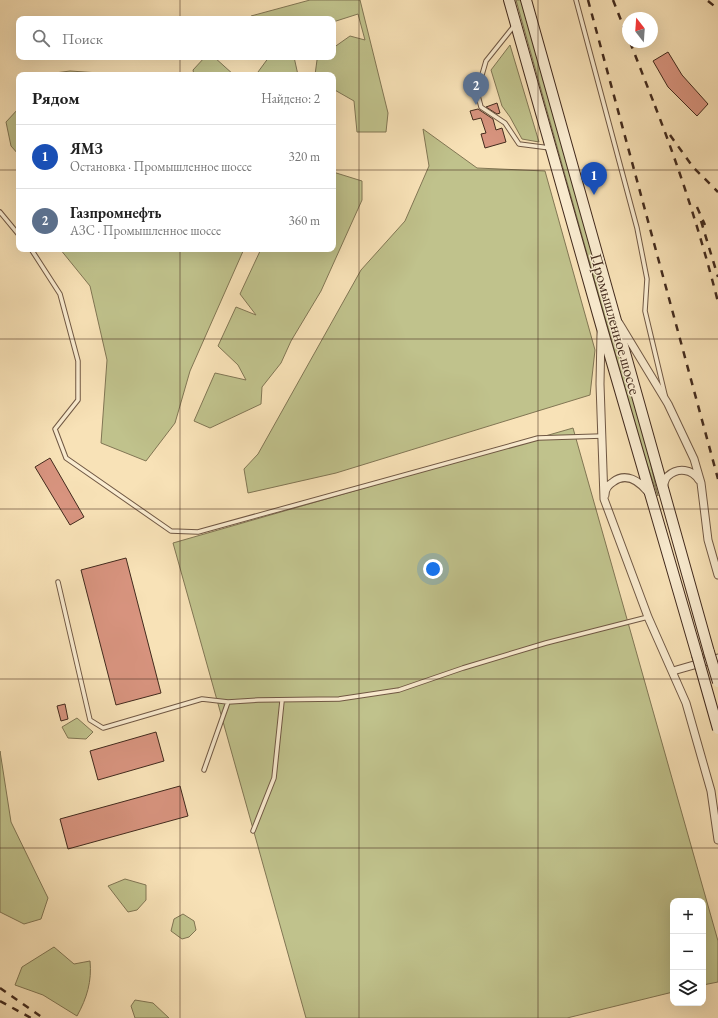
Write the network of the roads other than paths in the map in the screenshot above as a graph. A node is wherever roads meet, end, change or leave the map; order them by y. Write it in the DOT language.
graph roads {
  1 [pos="509,0"];
  2 [pos="526,0"];
  3 [pos="576,0"];
  4 [pos="516,23"];
  5 [pos="551,148"];
  6 [pos="0,212"];
  7 [pos="16,231"];
  8 [pos="33,252"];
  9 [pos="617,319"];
  10 [pos="601,325"];
  11 [pos="668,404"];
  12 [pos="602,436"];
  13 [pos="701,483"];
  14 [pos="663,488"];
  15 [pos="649,493"];
  16 [pos="604,499"];
  17 [pos="718,575"];
  18 [pos="58,582"];
  19 [pos="648,616"];
  20 [pos="714,655"];
  21 [pos="673,671"];
  22 [pos="718,682"];
  23 [pos="282,701"];
  24 [pos="228,702"];
  25 [pos="718,729"];
  26 [pos="204,770"];
  27 [pos="253,831"];
  28 [pos="718,840"];
  1 -- 4 [label="main road, Промышленное шоссе"];
  2 -- 9 [label="main road, Промышленное шоссе"];
  3 -- 11 [label="lane"];
  4 -- 5 [label="main road, Промышленное шоссе"];
  4 -- 5 [label="lane"];
  5 -- 10 [label="main road, Промышленное шоссе"];
  6 -- 7 [label="lane"];
  8 -- 12 [label="lane"];
  9 -- 11 [label="street"];
  9 -- 14 [label="main road, Промышленное шоссе"];
  10 -- 12 [label="street"];
  10 -- 15 [label="main road, Промышленное шоссе"];
  11 -- 13 [label="street"];
  12 -- 16 [label="street"];
  13 -- 14 [label="street"];
  13 -- 17 [label="street"];
  14 -- 20 [label="main road, Промышленное шоссе"];
  15 -- 16 [label="street"];
  15 -- 25 [label="main road, Промышленное шоссе, bridge"];
  16 -- 19 [label="street"];
  18 -- 24 [label="lane"];
  19 -- 21 [label="street"];
  19 -- 23 [label="lane"];
  20 -- 21 [label="street"];
  20 -- 22 [label="main road, Промышленное шоссе, bridge"];
  21 -- 28 [label="street"];
  23 -- 24 [label="lane"];
  23 -- 27 [label="lane"];
  24 -- 26 [label="lane"];
}
